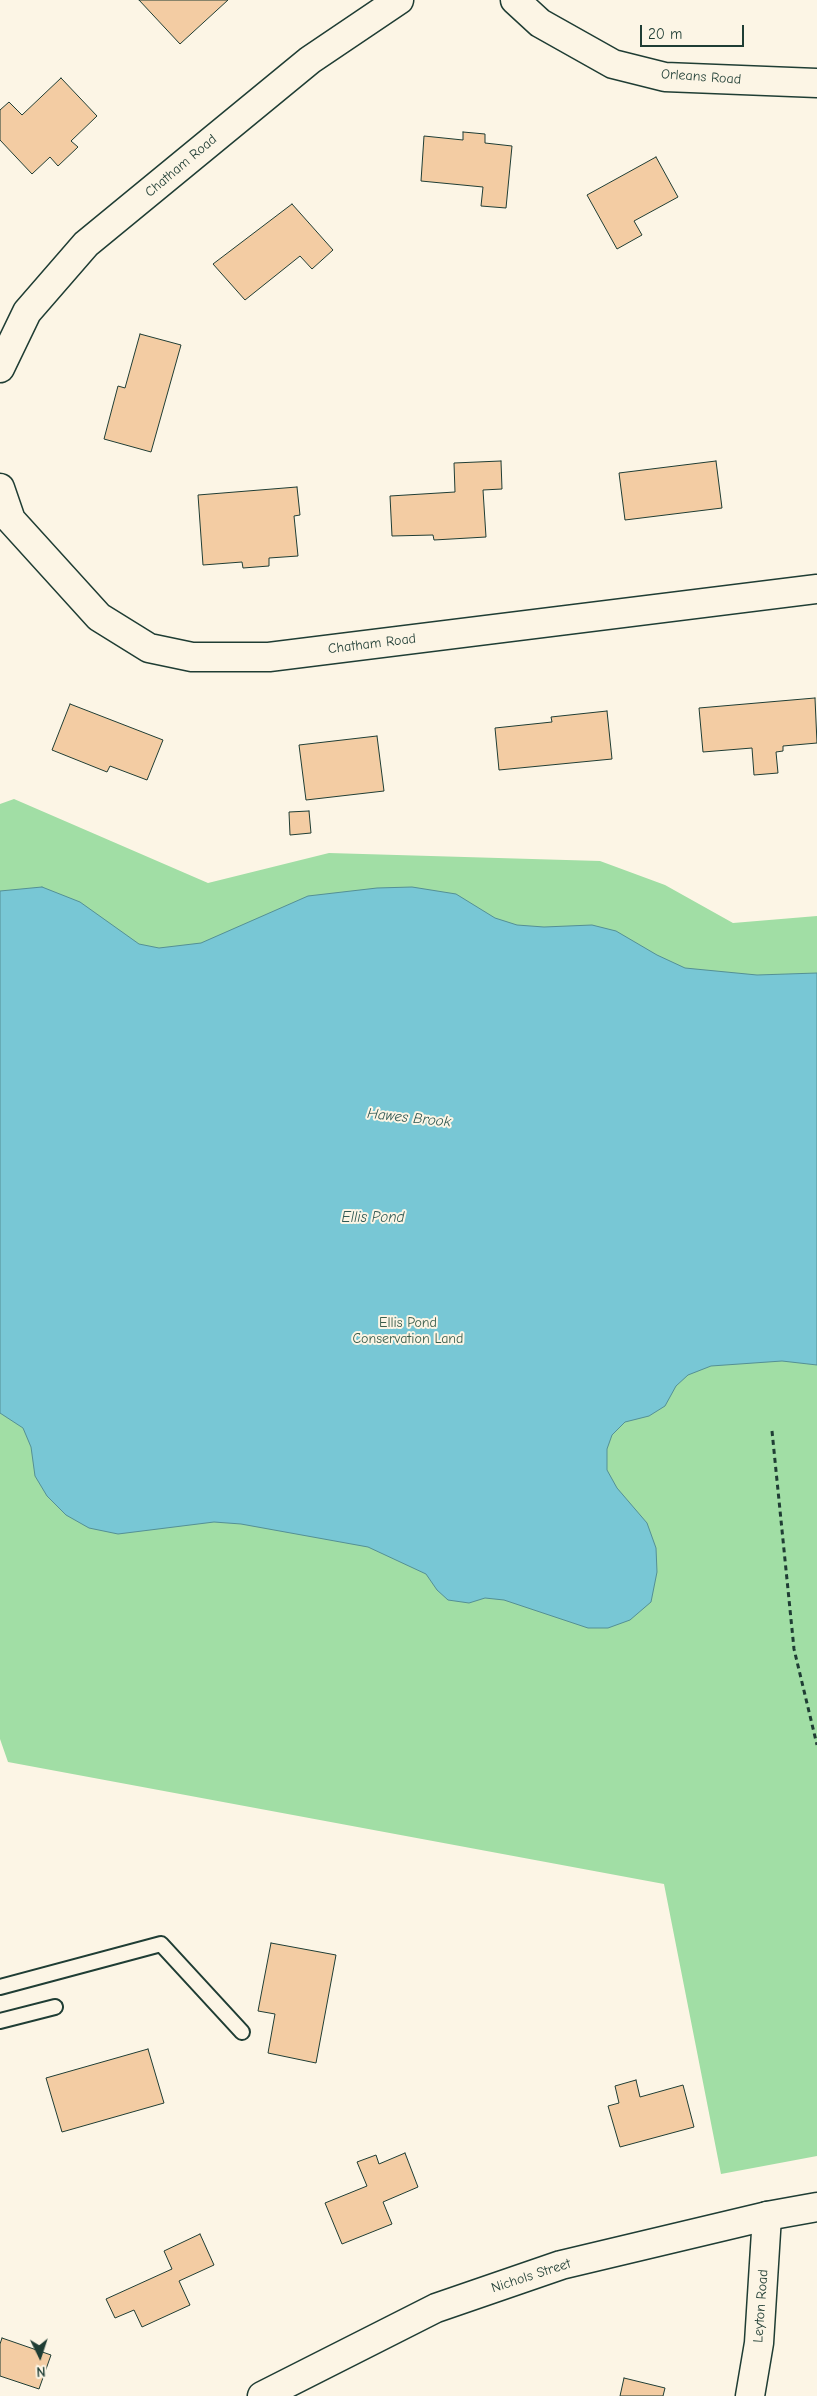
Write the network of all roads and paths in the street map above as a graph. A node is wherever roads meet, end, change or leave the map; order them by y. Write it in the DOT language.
graph roads {
  1 [pos="398,0"];
  2 [pos="515,0"];
  3 [pos="817,83"];
  4 [pos="0,368"];
  5 [pos="0,488"];
  6 [pos="817,589"];
  7 [pos="772,1432"];
  8 [pos="817,1745"];
  9 [pos="0,1988"];
  10 [pos="56,2007"];
  11 [pos="0,2021"];
  12 [pos="242,2032"];
  13 [pos="817,2207"];
  14 [pos="767,2216"];
  15 [pos="262,2396"];
  16 [pos="750,2396"];
  1 -- 4 [label="street, Chatham Road"];
  2 -- 3 [label="street, Orleans Road"];
  5 -- 6 [label="street, Chatham Road"];
  7 -- 8 [label="path"];
  9 -- 12 [label="lane"];
  10 -- 11 [label="lane"];
  13 -- 14 [label="street, Nichols Street"];
  14 -- 15 [label="street, Nichols Street"];
  14 -- 16 [label="street, Leyton Road"];
}
